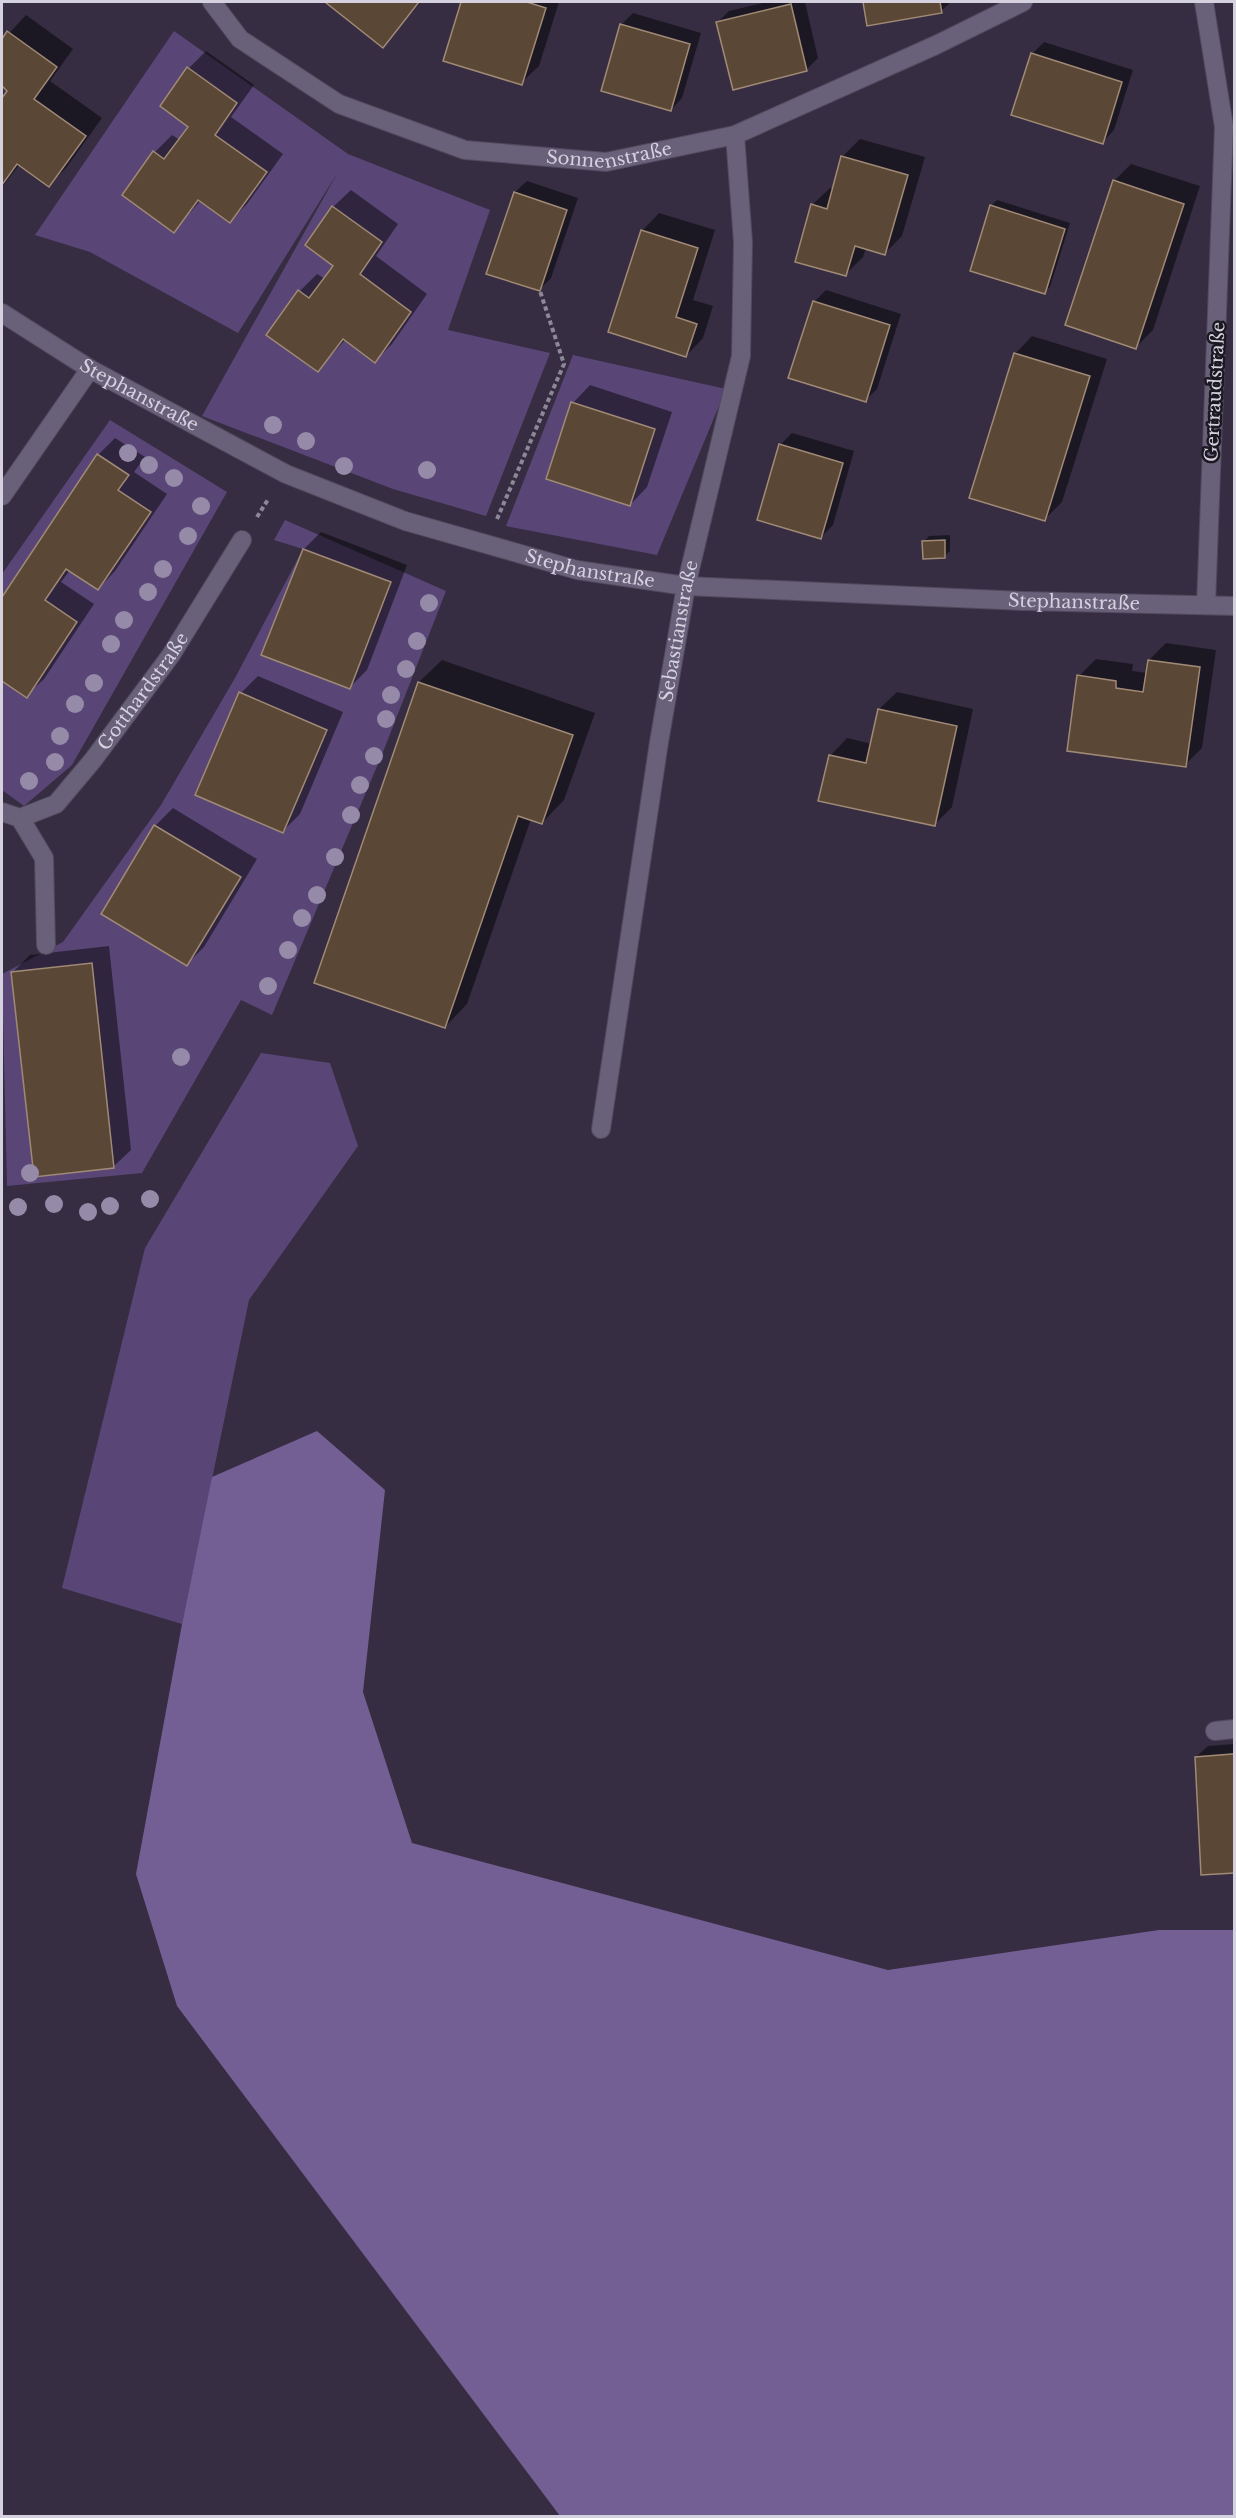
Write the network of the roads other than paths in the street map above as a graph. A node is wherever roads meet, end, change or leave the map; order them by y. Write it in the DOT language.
graph roads {
  1 [pos="212,2"];
  2 [pos="1023,2"];
  3 [pos="1204,2"];
  4 [pos="735,135"];
  5 [pos="2,313"];
  6 [pos="90,369"];
  7 [pos="2,496"];
  8 [pos="242,540"];
  9 [pos="686,586"];
  10 [pos="1206,605"];
  11 [pos="1234,606"];
  12 [pos="2,812"];
  13 [pos="20,818"];
  14 [pos="46,945"];
  15 [pos="602,1129"];
  16 [pos="1234,1730"];
  17 [pos="1215,1731"];
  1 -- 4 [label="street, Sonnenstraße"];
  2 -- 4 [label="street, Sonnenstraße"];
  3 -- 10 [label="street, Gertraudstraße"];
  4 -- 9 [label="street, Sebastianstraße"];
  5 -- 6 [label="street, Stephanstraße"];
  6 -- 7 [label="street"];
  6 -- 9 [label="street, Stephanstraße"];
  8 -- 13 [label="street, Gotthardstraße"];
  9 -- 10 [label="street, Stephanstraße"];
  9 -- 15 [label="street, Sebastianstraße"];
  10 -- 11 [label="street, Stephanstraße"];
  12 -- 13 [label="street"];
  13 -- 14 [label="street"];
  16 -- 17 [label="street"];
}
